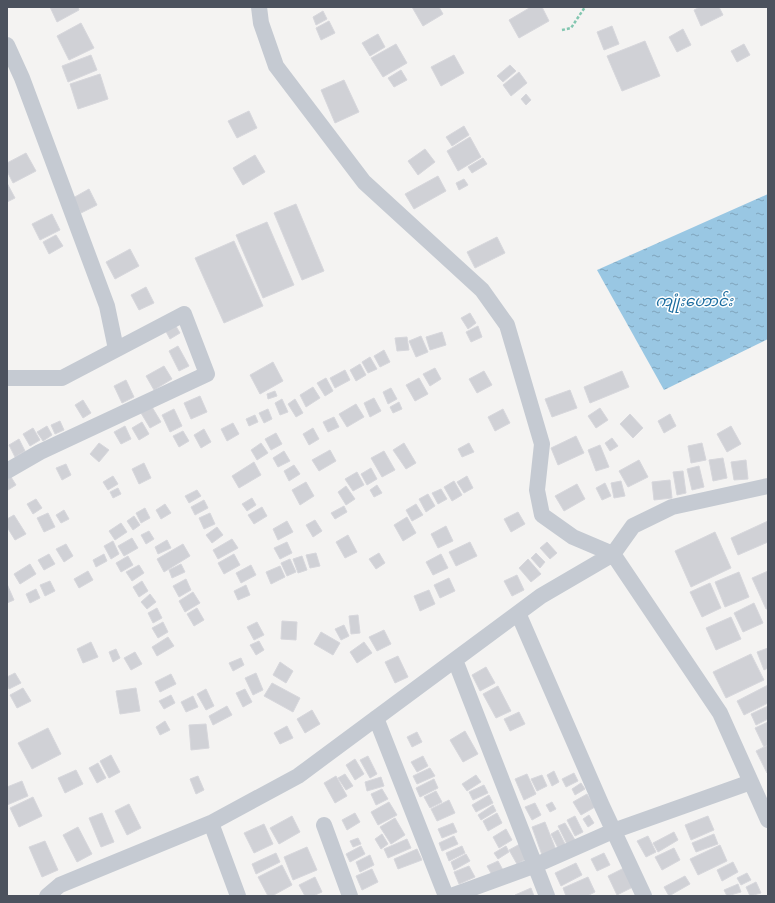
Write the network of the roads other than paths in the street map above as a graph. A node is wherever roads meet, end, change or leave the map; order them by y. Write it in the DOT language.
graph roads {
  1 [pos="259,7"];
  2 [pos="7,45"];
  3 [pos="116,349"];
  4 [pos="7,378"];
  5 [pos="7,472"];
  6 [pos="768,486"];
  7 [pos="613,554"];
  8 [pos="518,613"];
  9 [pos="455,660"];
  10 [pos="376,718"];
  11 [pos="751,782"];
  12 [pos="768,820"];
  13 [pos="211,823"];
  14 [pos="324,825"];
  15 [pos="613,831"];
  16 [pos="536,865"];
  17 [pos="62,890"];
  18 [pos="47,896"];
  19 [pos="238,896"];
  20 [pos="350,896"];
  21 [pos="446,896"];
  22 [pos="451,896"];
  23 [pos="547,896"];
  24 [pos="644,896"];
  1 -- 7 [label="street"];
  2 -- 3 [label="street"];
  3 -- 4 [label="street"];
  3 -- 5 [label="street"];
  6 -- 7 [label="street"];
  7 -- 8 [label="street"];
  7 -- 11 [label="street"];
  8 -- 9 [label="street"];
  8 -- 15 [label="street"];
  9 -- 10 [label="street"];
  9 -- 16 [label="street"];
  10 -- 13 [label="street"];
  10 -- 21 [label="street"];
  11 -- 12 [label="street"];
  11 -- 15 [label="street"];
  13 -- 17 [label="street"];
  13 -- 19 [label="street"];
  14 -- 20 [label="street"];
  15 -- 16 [label="street"];
  15 -- 24 [label="street"];
  16 -- 22 [label="street"];
  16 -- 23 [label="street"];
  17 -- 18 [label="street"];
}
